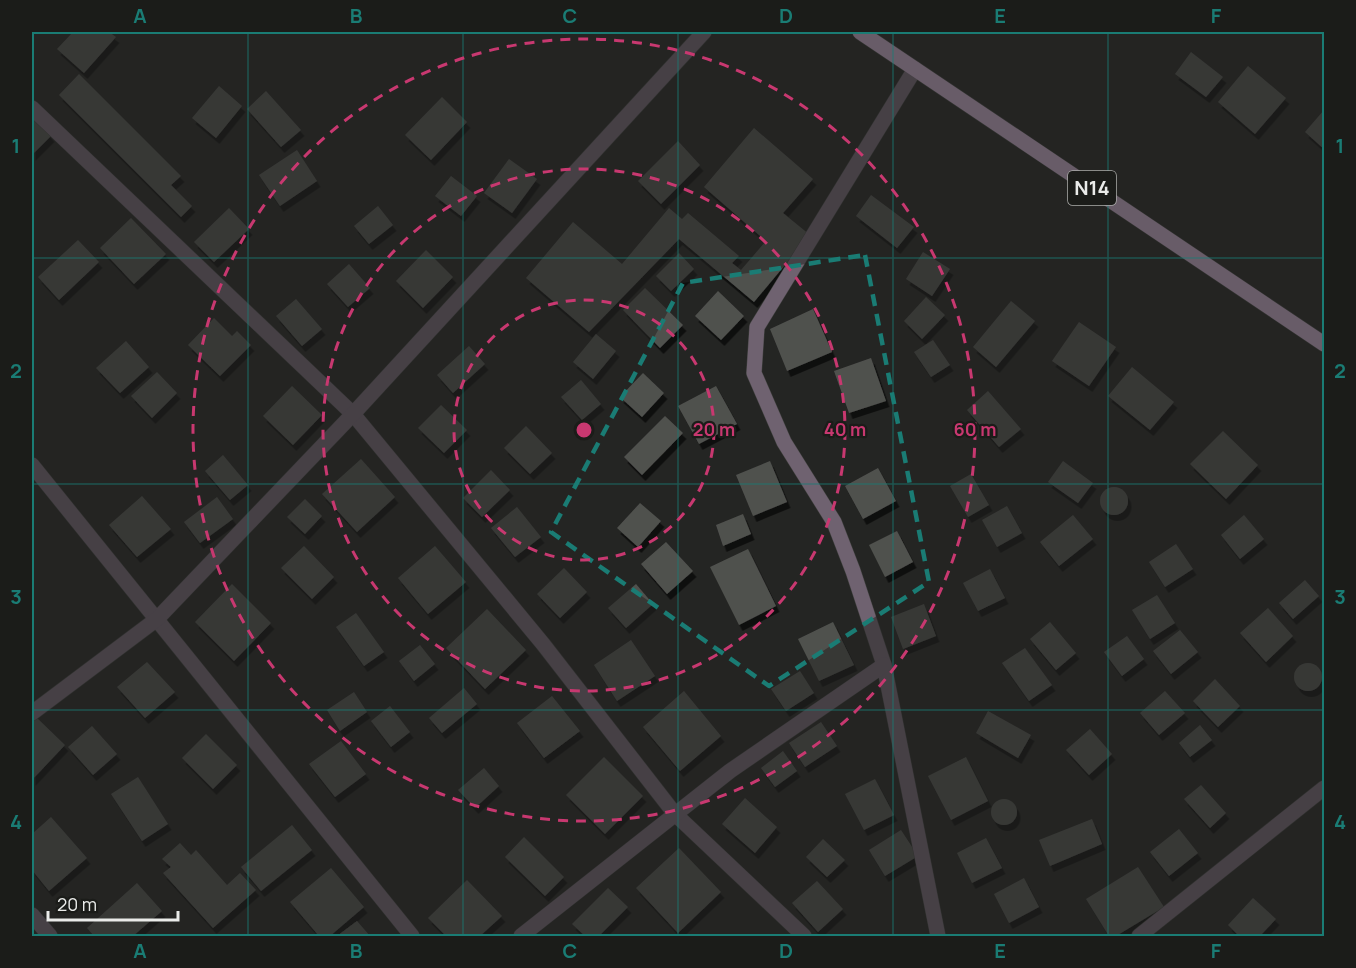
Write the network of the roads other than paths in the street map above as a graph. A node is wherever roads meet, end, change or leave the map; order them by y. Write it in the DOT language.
graph roads {
  1 [pos="704,32"];
  2 [pos="860,32"];
  3 [pos="915,69"];
  4 [pos="32,108"];
  5 [pos="1324,344"];
  6 [pos="353,414"];
  7 [pos="32,465"];
  8 [pos="157,619"];
  9 [pos="884,665"];
  10 [pos="32,713"];
  11 [pos="1324,788"];
  12 [pos="675,814"];
  13 [pos="32,915"];
  14 [pos="50,936"];
  15 [pos="412,936"];
  16 [pos="521,936"];
  17 [pos="804,936"];
  18 [pos="938,936"];
  19 [pos="1139,936"];
  1 -- 6 [label="street"];
  2 -- 3 [label="main road, N14"];
  3 -- 5 [label="main road, N14"];
  3 -- 9 [label="street"];
  4 -- 6 [label="street"];
  6 -- 8 [label="street"];
  6 -- 12 [label="street"];
  7 -- 8 [label="street"];
  8 -- 10 [label="street"];
  8 -- 15 [label="street"];
  9 -- 12 [label="street"];
  9 -- 18 [label="street"];
  11 -- 19 [label="street"];
  12 -- 16 [label="street"];
  12 -- 17 [label="street"];
  13 -- 14 [label="street"];
}
